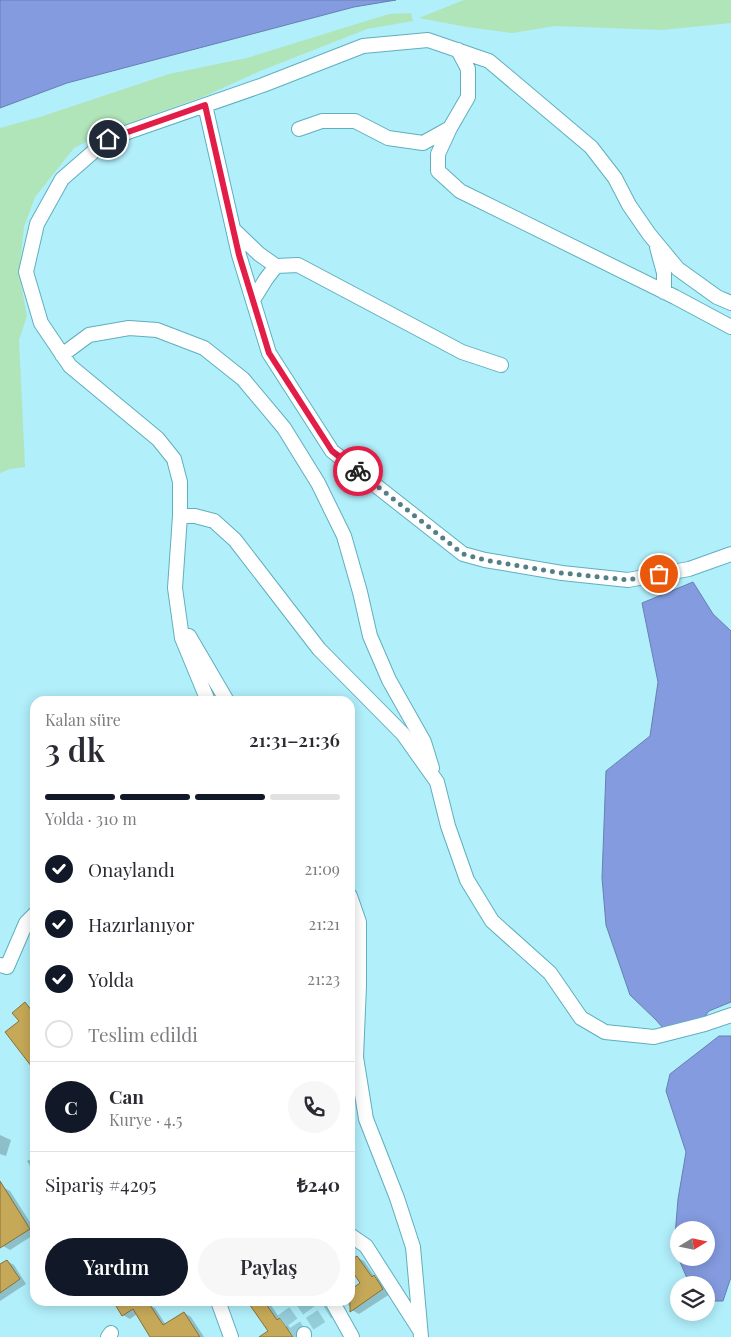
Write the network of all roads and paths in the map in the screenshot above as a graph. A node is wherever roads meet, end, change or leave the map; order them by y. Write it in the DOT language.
graph roads {
  1 [pos="458,50"];
  2 [pos="205,105"];
  3 [pos="450,128"];
  4 [pos="299,129"];
  5 [pos="233,228"];
  6 [pos="655,242"];
  7 [pos="276,266"];
  8 [pos="664,292"];
  9 [pos="253,300"];
  10 [pos="731,303"];
  11 [pos="731,327"];
  12 [pos="62,355"];
  13 [pos="502,365"];
  14 [pos="180,516"];
  15 [pos="731,554"];
  16 [pos="179,618"];
  17 [pos="206,696"];
  18 [pos="224,696"];
  19 [pos="436,782"];
  20 [pos="355,910"];
  21 [pos="30,919"];
  22 [pos="0,964"];
  23 [pos="731,1015"];
  24 [pos="355,1238"];
  25 [pos="220,1306"];
  26 [pos="335,1306"];
  27 [pos="421,1334"];
  28 [pos="231,1337"];
  29 [pos="352,1337"];
  1 -- 2 [label="lane"];
  1 -- 3 [label="lane"];
  1 -- 6 [label="lane"];
  2 -- 5 [label="lane"];
  2 -- 12 [label="lane"];
  3 -- 4 [label="lane"];
  3 -- 8 [label="lane"];
  5 -- 7 [label="lane"];
  5 -- 9 [label="lane"];
  6 -- 8 [label="lane"];
  6 -- 10 [label="lane"];
  7 -- 9 [label="lane"];
  7 -- 13 [label="lane"];
  8 -- 11 [label="lane"];
  9 -- 15 [label="lane"];
  12 -- 14 [label="lane"];
  12 -- 19 [label="lane"];
  14 -- 16 [label="lane"];
  14 -- 19 [label="lane"];
  16 -- 17 [label="lane"];
  16 -- 18 [label="lane"];
  19 -- 23 [label="lane"];
  20 -- 27 [label="lane"];
  21 -- 22 [label="lane"];
  24 -- 27 [label="lane"];
  25 -- 28 [label="lane"];
  26 -- 29 [label="lane"];
}
